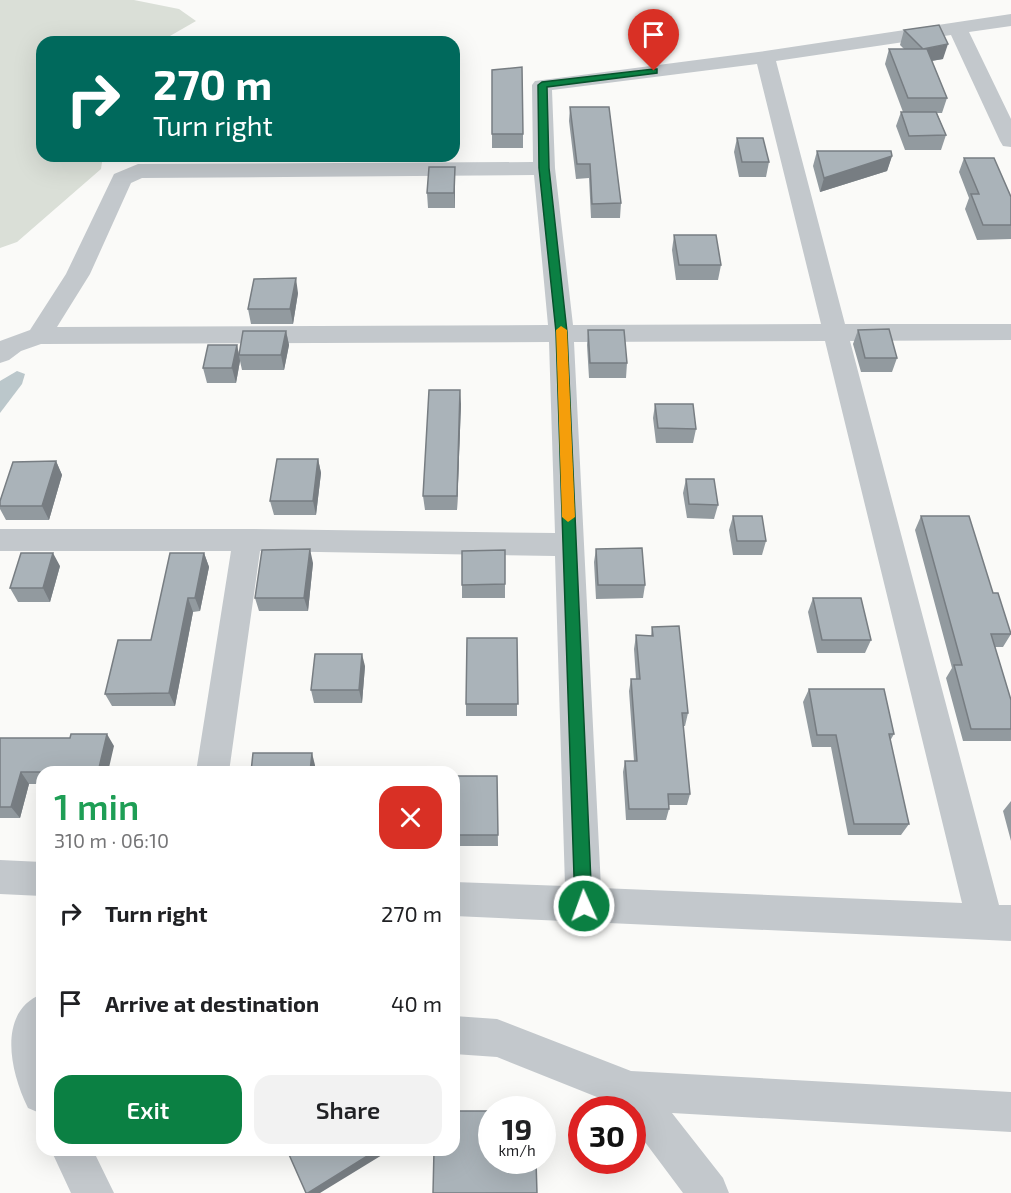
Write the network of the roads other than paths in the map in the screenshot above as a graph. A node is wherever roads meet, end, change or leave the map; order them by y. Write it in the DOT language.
graph roads {
  1 [pos="1011,20"];
  2 [pos="957,28"];
  3 [pos="765,57"];
  4 [pos="1011,141"];
  5 [pos="544,168"];
  6 [pos="561,332"];
  7 [pos="1011,332"];
  8 [pos="835,333"];
  9 [pos="39,336"];
  10 [pos="0,354"];
  11 [pos="0,540"];
  12 [pos="247,540"];
  13 [pos="570,545"];
  14 [pos="213,766"];
  15 [pos="0,877"];
  16 [pos="36,879"];
  17 [pos="460,899"];
  18 [pos="584,906"];
  19 [pos="998,922"];
  20 [pos="36,1014"];
  21 [pos="460,1035"];
  22 [pos="36,1082"];
  23 [pos="631,1091"];
  24 [pos="1011,1112"];
  25 [pos="74,1156"];
  26 [pos="93,1193"];
  27 [pos="708,1193"];
  1 -- 2 [label="street"];
  2 -- 3 [label="street"];
  2 -- 4 [label="street"];
  3 -- 5 [label="street"];
  3 -- 8 [label="street"];
  5 -- 6 [label="street"];
  5 -- 9 [label="street"];
  6 -- 8 [label="street"];
  6 -- 9 [label="street"];
  6 -- 13 [label="street"];
  7 -- 8 [label="street"];
  8 -- 19 [label="street"];
  9 -- 10 [label="street"];
  11 -- 12 [label="street"];
  12 -- 13 [label="street"];
  12 -- 14 [label="street"];
  13 -- 18 [label="street"];
  15 -- 16 [label="street"];
  17 -- 18 [label="street"];
  18 -- 19 [label="street"];
  20 -- 22 [label="street"];
  21 -- 23 [label="street"];
  23 -- 24 [label="street"];
  23 -- 27 [label="street"];
  25 -- 26 [label="street"];
}
